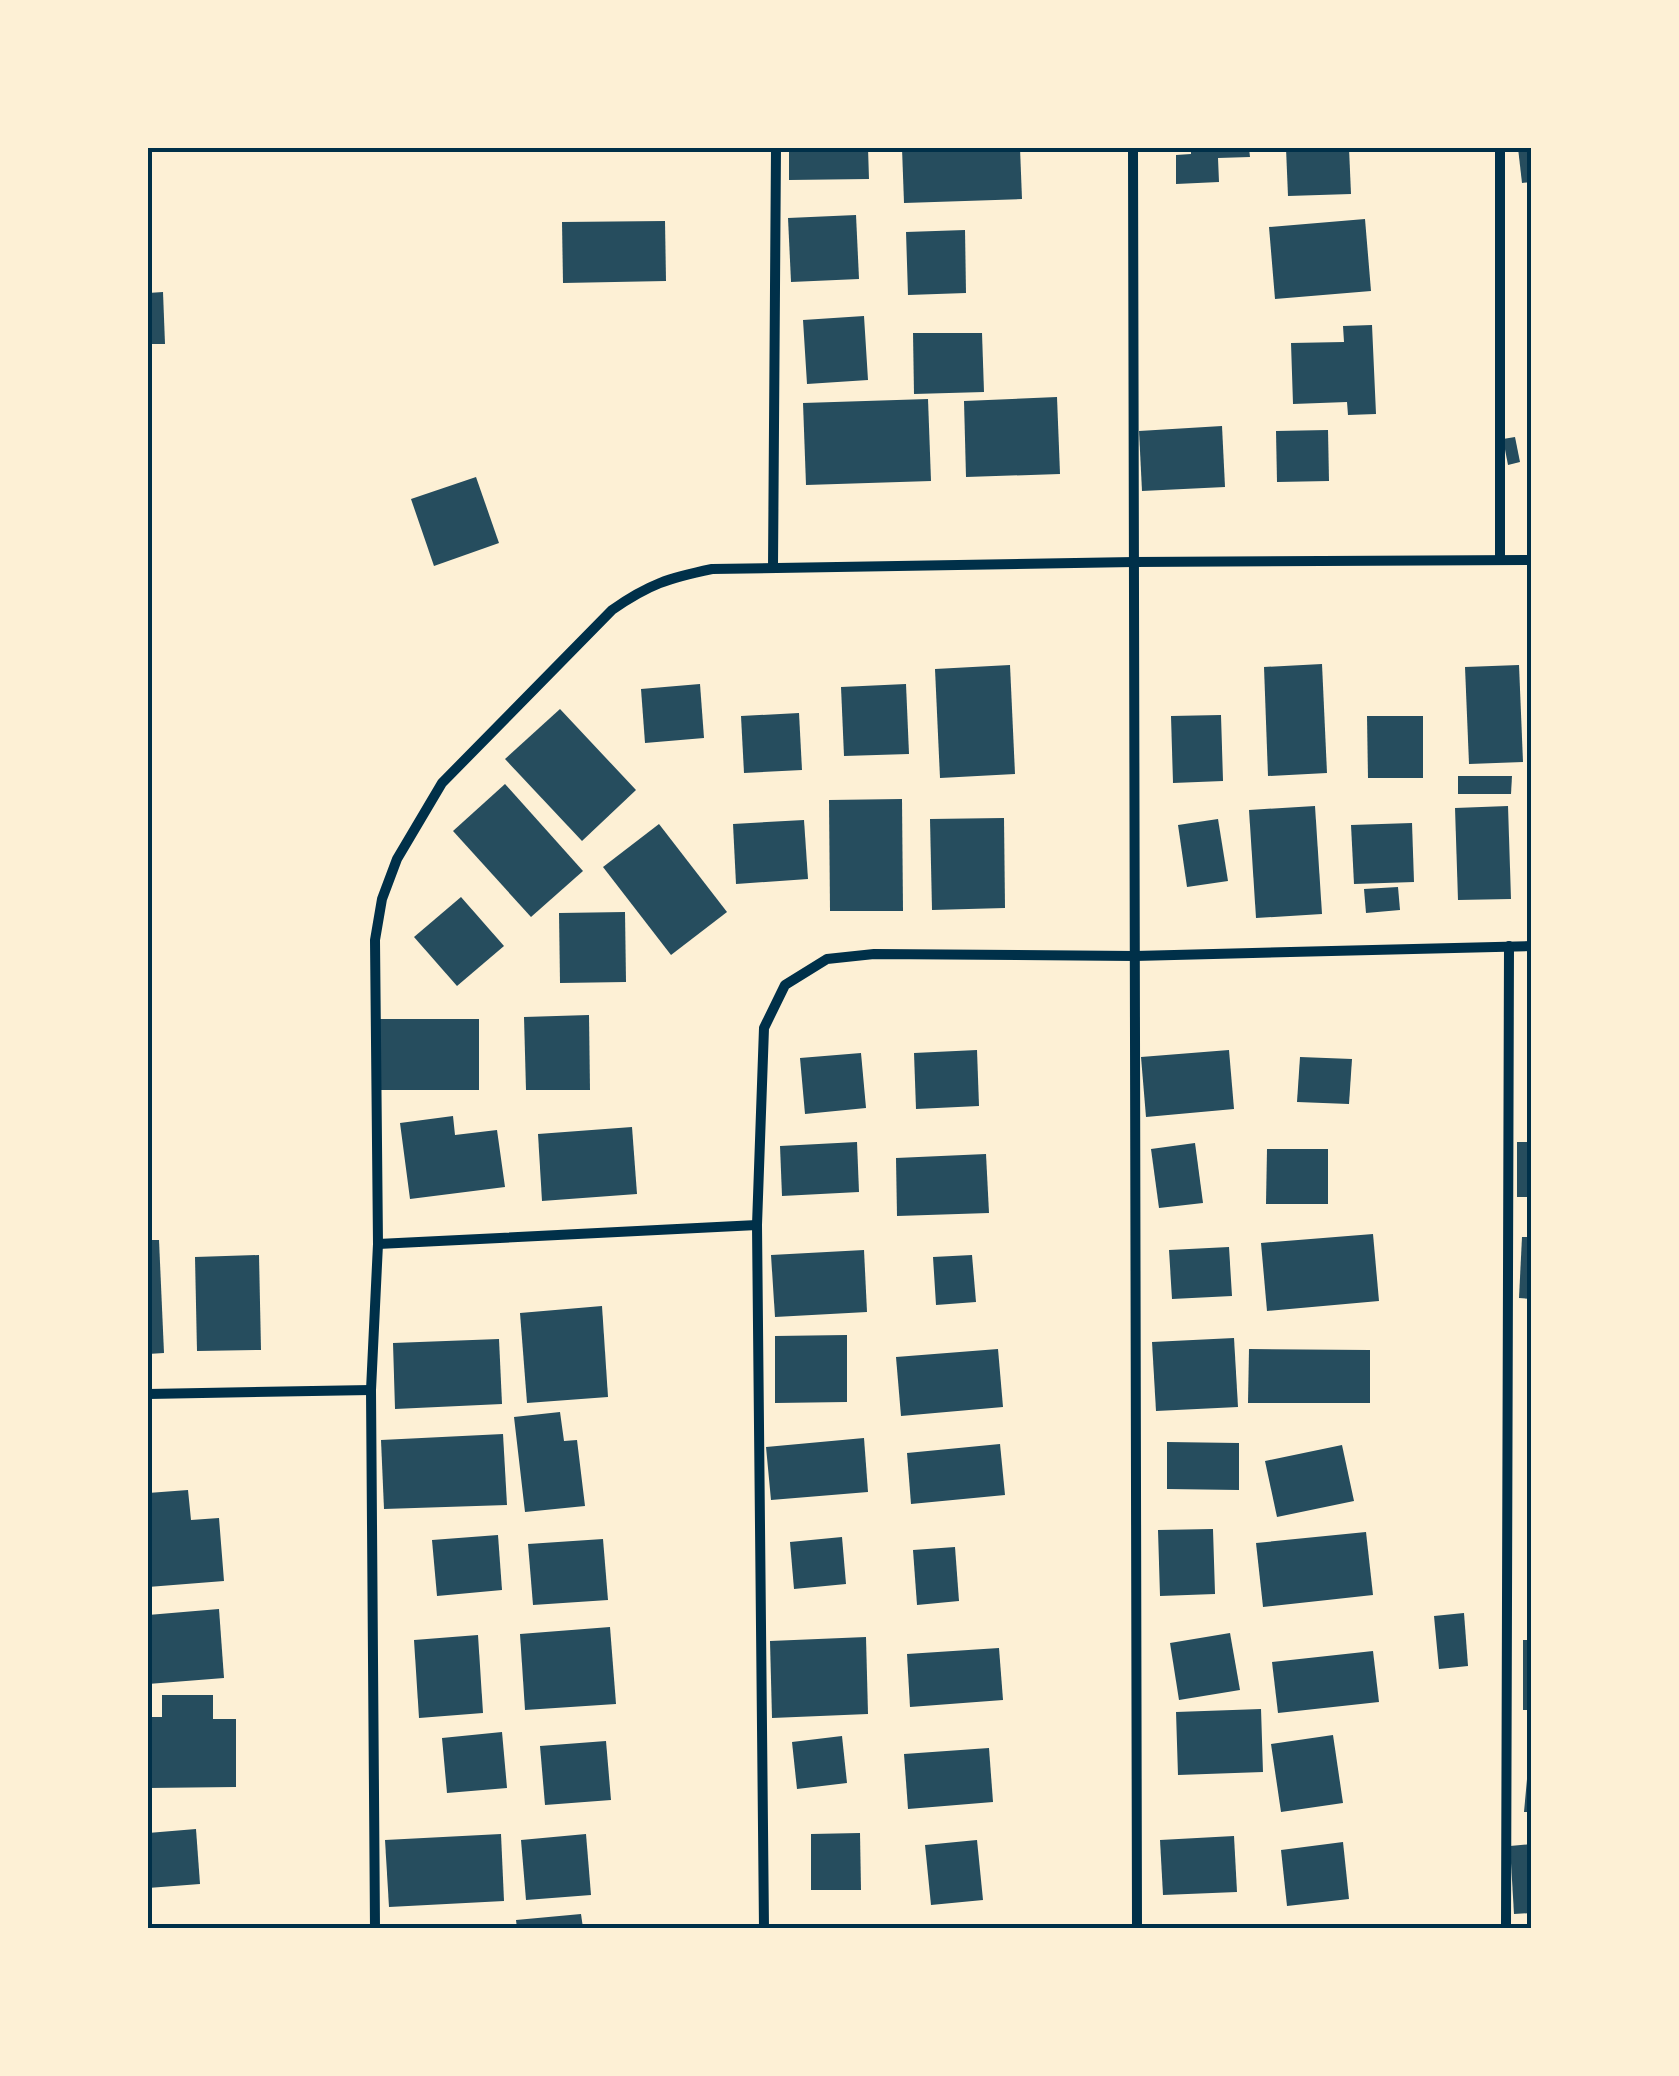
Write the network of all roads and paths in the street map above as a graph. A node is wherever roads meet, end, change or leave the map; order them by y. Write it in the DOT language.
graph roads {
  1 [pos="776,148"];
  2 [pos="1133,148"];
  3 [pos="1500,148"];
  4 [pos="1500,559"];
  5 [pos="1532,560"];
  6 [pos="1134,562"];
  7 [pos="773,567"];
  8 [pos="1508,946"];
  9 [pos="1532,946"];
  10 [pos="1135,956"];
  11 [pos="757,1225"];
  12 [pos="378,1244"];
  13 [pos="370,1390"];
  14 [pos="148,1394"];
  15 [pos="374,1928"];
  16 [pos="764,1928"];
  17 [pos="1137,1928"];
  18 [pos="1506,1928"];
  1 -- 7 [label="street"];
  2 -- 6 [label="street"];
  3 -- 4 [label="street"];
  4 -- 5 [label="street"];
  4 -- 6 [label="street"];
  6 -- 7 [label="street"];
  6 -- 10 [label="street"];
  7 -- 12 [label="street"];
  8 -- 9 [label="street"];
  8 -- 10 [label="street"];
  8 -- 18 [label="street"];
  10 -- 11 [label="street"];
  10 -- 17 [label="street"];
  11 -- 12 [label="street"];
  11 -- 16 [label="street"];
  12 -- 13 [label="street"];
  13 -- 14 [label="street"];
  13 -- 15 [label="street"];
}
